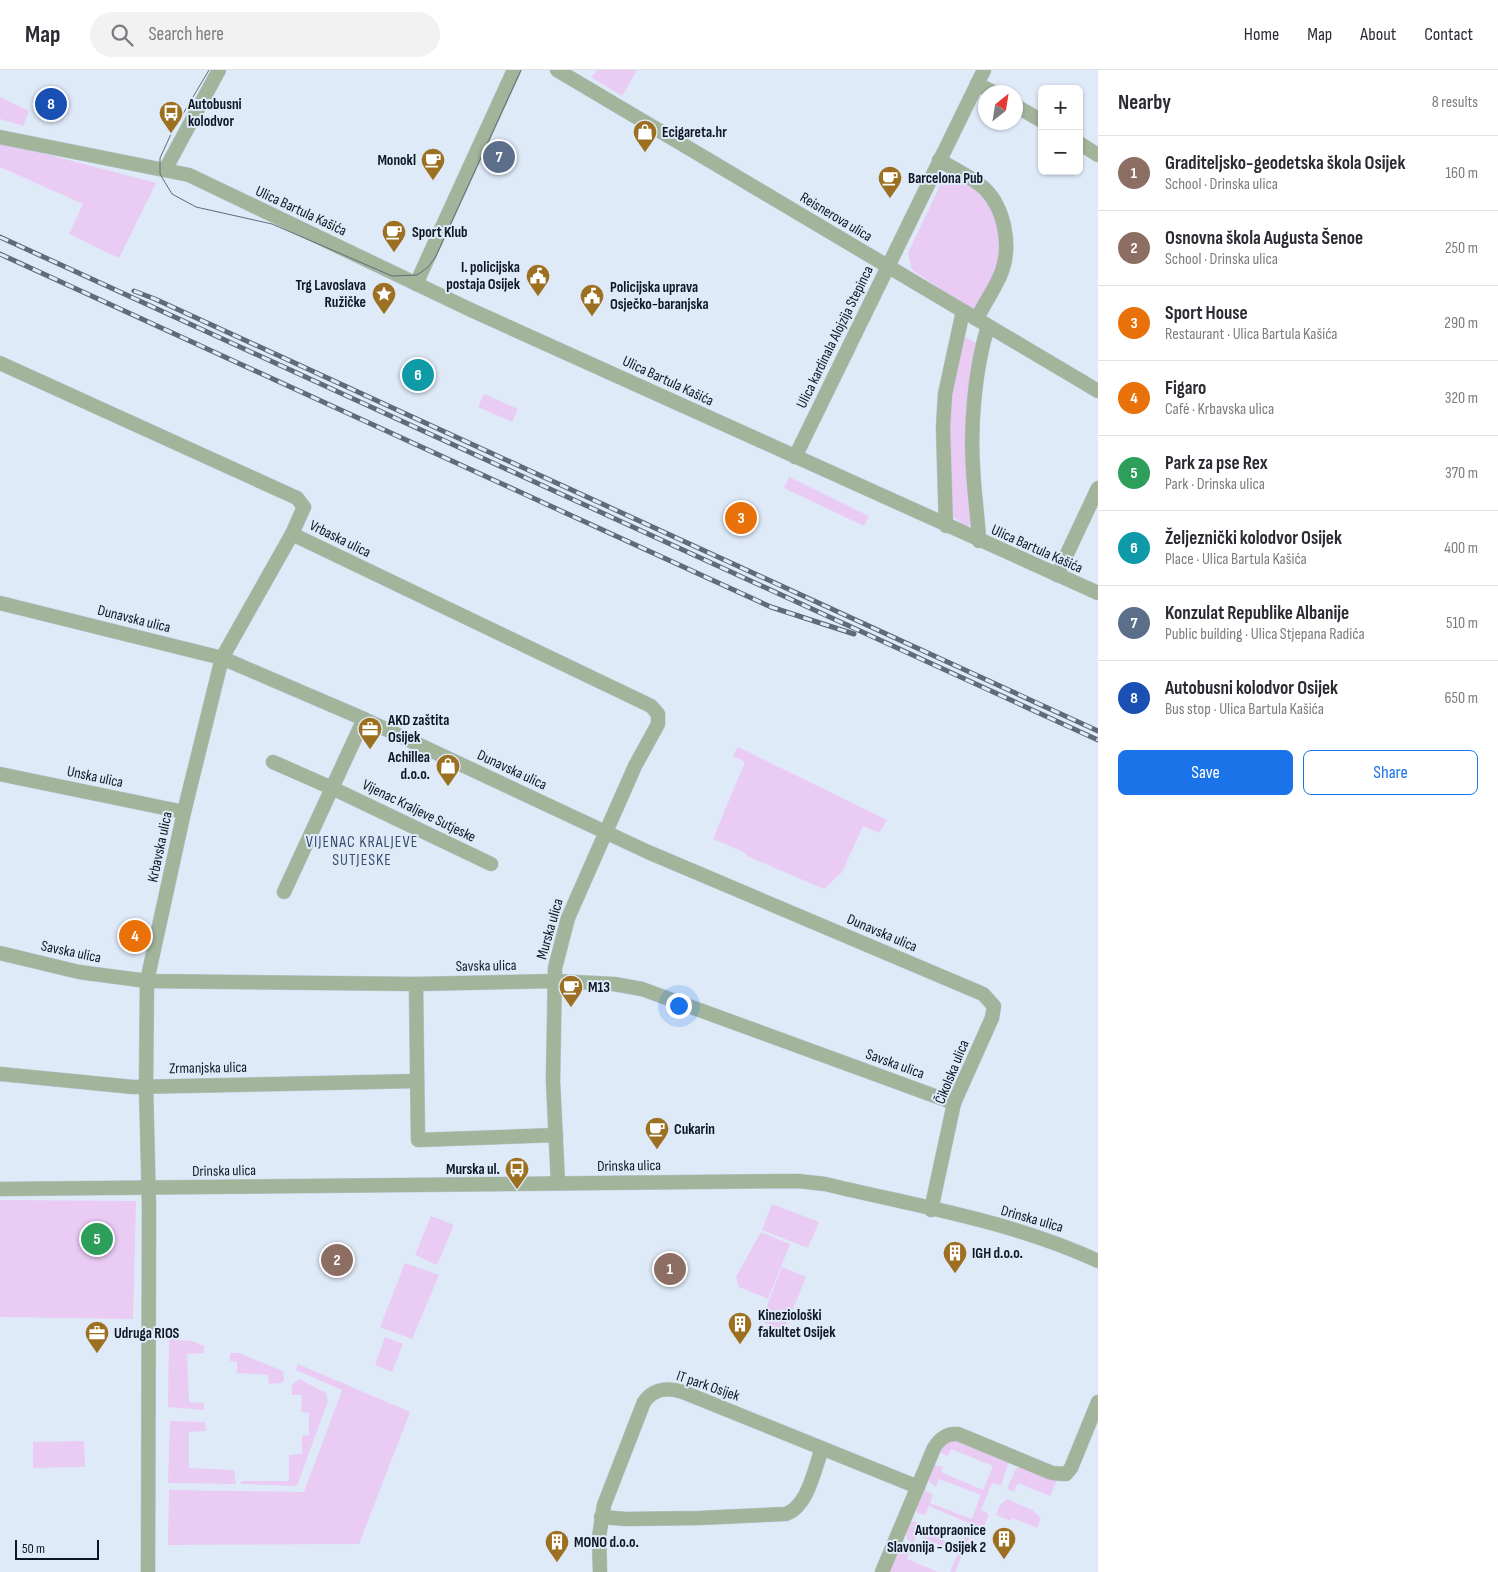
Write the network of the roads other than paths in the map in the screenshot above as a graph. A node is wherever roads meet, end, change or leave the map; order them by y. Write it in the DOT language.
graph roads {
  1 [pos="219,70"];
  2 [pos="514,70"];
  3 [pos="557,70"];
  4 [pos="984,70"];
  5 [pos="977,84"];
  6 [pos="1023,110"];
  7 [pos="1038,119"];
  8 [pos="0,137"];
  9 [pos="1083,146"];
  10 [pos="1098,155"];
  11 [pos="939,160"];
  12 [pos="165,170"];
  13 [pos="887,266"];
  14 [pos="416,284"];
  15 [pos="963,311"];
  16 [pos="982,323"];
  17 [pos="0,363"];
  18 [pos="1098,391"];
  19 [pos="795,457"];
  20 [pos="1098,488"];
  21 [pos="946,526"];
  22 [pos="292,534"];
  23 [pos="979,541"];
  24 [pos="1057,575"];
  25 [pos="1098,594"];
  26 [pos="0,603"];
  27 [pos="222,658"];
  28 [pos="651,706"];
  29 [pos="364,719"];
  30 [pos="273,762"];
  31 [pos="0,774"];
  32 [pos="332,788"];
  33 [pos="184,812"];
  34 [pos="604,832"];
  35 [pos="491,864"];
  36 [pos="284,892"];
  37 [pos="0,953"];
  38 [pos="147,981"];
  39 [pos="555,981"];
  40 [pos="416,984"];
  41 [pos="994,1006"];
  42 [pos="0,1074"];
  43 [pos="416,1081"];
  44 [pos="146,1086"];
  45 [pos="954,1103"];
  46 [pos="556,1135"];
  47 [pos="558,1183"];
  48 [pos="149,1188"];
  49 [pos="0,1189"];
  50 [pos="931,1210"];
  51 [pos="1098,1261"];
  52 [pos="1098,1402"];
  53 [pos="822,1449"];
  54 [pos="918,1487"];
  55 [pos="601,1517"];
  56 [pos="148,1572"];
  57 [pos="600,1572"];
  58 [pos="882,1572"];
  1 -- 12 [label="street"];
  2 -- 14 [label="street"];
  3 -- 13 [label="street, Reisnerova ulica"];
  4 -- 5 [label="street, Ulica kardinala Alojzija Stepinca"];
  5 -- 11 [label="street, Ulica kardinala Alojzija Stepinca"];
  6 -- 7 [label="street"];
  8 -- 12 [label="street, Ulica Bartula Kašića"];
  9 -- 10 [label="street"];
  11 -- 13 [label="street, Ulica kardinala Alojzija Stepinca"];
  11 -- 16 [label="street"];
  12 -- 14 [label="street, Ulica Bartula Kašića"];
  13 -- 15 [label="street, Reisnerova ulica"];
  13 -- 19 [label="street, Ulica kardinala Alojzija Stepinca"];
  14 -- 19 [label="street, Ulica Bartula Kašića"];
  15 -- 16 [label="street, Reisnerova ulica"];
  15 -- 21 [label="street"];
  16 -- 18 [label="street, Reisnerova ulica"];
  16 -- 23 [label="street"];
  17 -- 22 [label="street, Vrbaska ulica"];
  19 -- 21 [label="street, Ulica Bartula Kašića"];
  20 -- 24 [label="street"];
  21 -- 23 [label="street, Ulica Bartula Kašića"];
  22 -- 27 [label="street, Krbavska ulica"];
  22 -- 28 [label="street, Vrbaska ulica"];
  23 -- 24 [label="street, Ulica Bartula Kašića"];
  24 -- 25 [label="street, Ulica Bartula Kašića"];
  26 -- 27 [label="street, Dunavska ulica"];
  27 -- 29 [label="street, Dunavska ulica"];
  27 -- 33 [label="street, Krbavska ulica"];
  28 -- 34 [label="street, Murska ulica"];
  29 -- 32 [label="street"];
  29 -- 34 [label="street, Dunavska ulica"];
  30 -- 32 [label="street, Vijenac Kraljeve Sutjeske"];
  31 -- 33 [label="street, Unska ulica"];
  32 -- 35 [label="street, Vijenac Kraljeve Sutjeske"];
  32 -- 36 [label="street"];
  33 -- 38 [label="street, Krbavska ulica"];
  34 -- 39 [label="street, Murska ulica"];
  34 -- 41 [label="street, Dunavska ulica"];
  37 -- 38 [label="street, Savska ulica"];
  38 -- 40 [label="street, Savska ulica"];
  38 -- 44 [label="street, Krbavska ulica"];
  39 -- 40 [label="street, Savska ulica"];
  39 -- 45 [label="street, Savska ulica"];
  39 -- 46 [label="street, Murska ulica"];
  40 -- 43 [label="street"];
  41 -- 45 [label="street, Čikolska ulica"];
  42 -- 44 [label="street, Zrmanjska ulica"];
  43 -- 44 [label="street, Zrmanjska ulica"];
  43 -- 46 [label="street"];
  44 -- 48 [label="street, Krbavska ulica"];
  45 -- 50 [label="street, Čikolska ulica"];
  46 -- 47 [label="street, Murska ulica"];
  47 -- 48 [label="street, Drinska ulica"];
  47 -- 50 [label="street, Drinska ulica"];
  48 -- 49 [label="street, Drinska ulica"];
  48 -- 56 [label="street"];
  50 -- 51 [label="street, Drinska ulica"];
  52 -- 54 [label="street"];
  53 -- 54 [label="street, IT park Osijek"];
  53 -- 55 [label="street"];
  53 -- 55 [label="street, IT park Osijek"];
  54 -- 58 [label="street"];
  55 -- 57 [label="street, IT park Osijek"];
}
